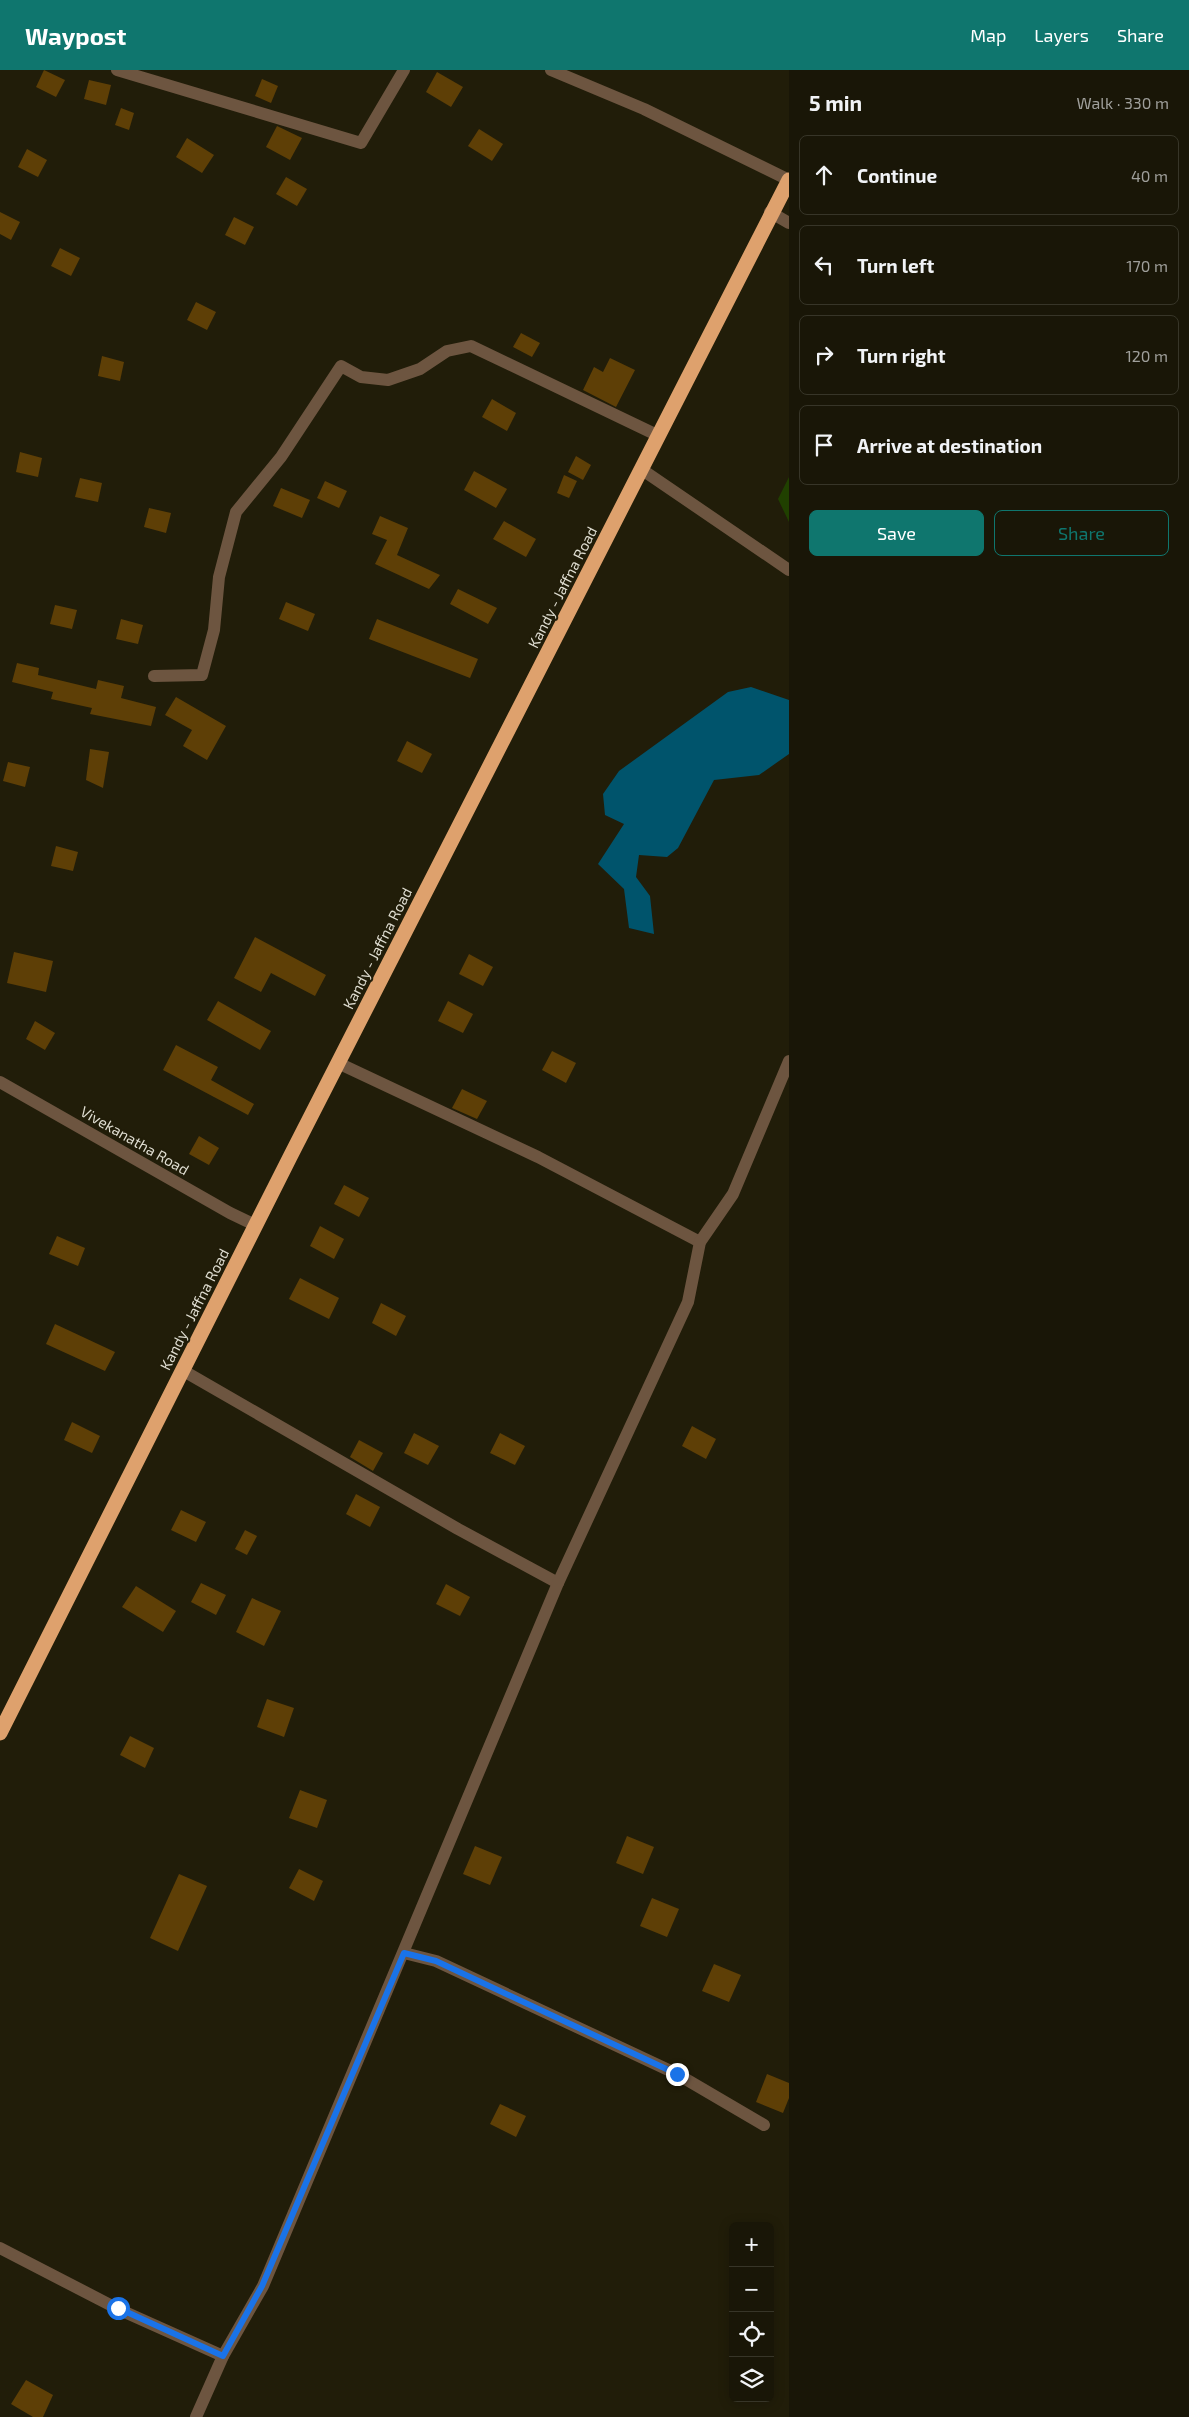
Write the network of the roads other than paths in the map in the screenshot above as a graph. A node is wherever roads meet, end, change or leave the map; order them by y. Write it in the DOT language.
graph roads {
  1 [pos="117,70"];
  2 [pos="404,70"];
  3 [pos="551,70"];
  4 [pos="789,180"];
  5 [pos="770,212"];
  6 [pos="789,223"];
  7 [pos="659,436"];
  8 [pos="641,469"];
  9 [pos="789,570"];
  10 [pos="154,676"];
  11 [pos="789,1062"];
  12 [pos="338,1063"];
  13 [pos="0,1082"];
  14 [pos="256,1225"];
  15 [pos="700,1242"];
  16 [pos="182,1370"];
  17 [pos="558,1583"];
  18 [pos="0,1733"];
  19 [pos="404,1953"];
  20 [pos="764,2125"];
  21 [pos="0,2248"];
  22 [pos="223,2356"];
  23 [pos="196,2417"];
  1 -- 2 [label="street"];
  3 -- 4 [label="street"];
  4 -- 5 [label="highway, Kandy - Jaffna Road"];
  5 -- 6 [label="street"];
  5 -- 7 [label="highway, Kandy - Jaffna Road"];
  7 -- 8 [label="highway, Kandy - Jaffna Road"];
  7 -- 10 [label="street"];
  8 -- 9 [label="street"];
  8 -- 12 [label="highway, Kandy - Jaffna Road"];
  11 -- 15 [label="street"];
  12 -- 14 [label="highway, Kandy - Jaffna Road"];
  12 -- 15 [label="street"];
  13 -- 14 [label="street, Vivekanatha Road"];
  14 -- 16 [label="highway, Kandy - Jaffna Road"];
  15 -- 17 [label="street"];
  16 -- 17 [label="street"];
  16 -- 18 [label="highway, Kandy - Jaffna Road"];
  17 -- 19 [label="street"];
  19 -- 20 [label="street"];
  19 -- 22 [label="street"];
  21 -- 22 [label="street"];
  22 -- 23 [label="street"];
}
